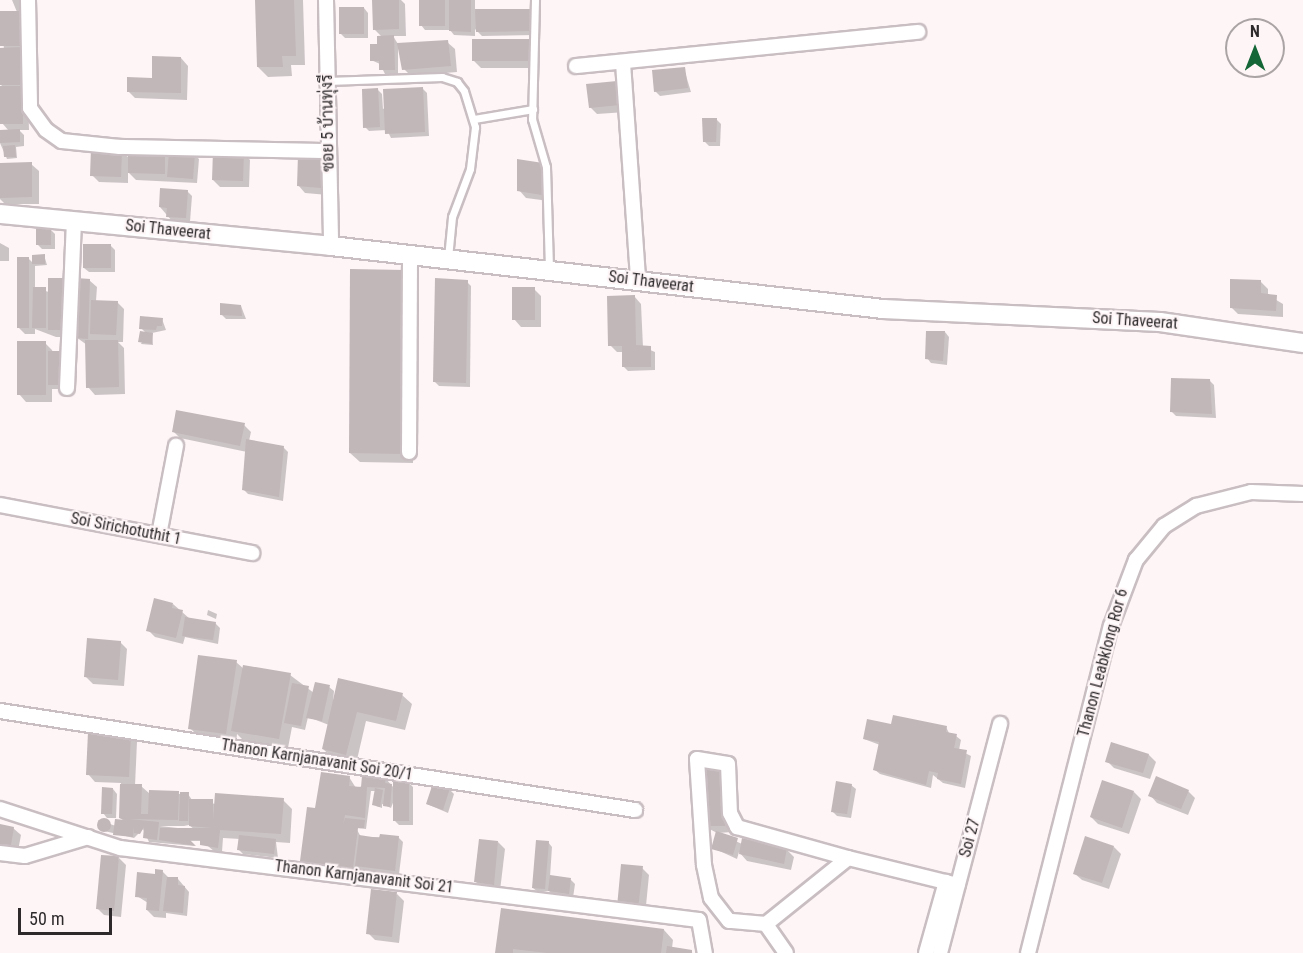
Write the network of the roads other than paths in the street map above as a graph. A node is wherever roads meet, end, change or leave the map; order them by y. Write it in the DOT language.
graph roads {
  1 [pos="27,0"];
  2 [pos="326,0"];
  3 [pos="535,0"];
  4 [pos="918,32"];
  5 [pos="623,63"];
  6 [pos="576,66"];
  7 [pos="327,81"];
  8 [pos="533,109"];
  9 [pos="474,119"];
  10 [pos="328,151"];
  11 [pos="0,214"];
  12 [pos="74,221"];
  13 [pos="331,246"];
  14 [pos="410,255"];
  15 [pos="448,259"];
  16 [pos="549,270"];
  17 [pos="638,280"];
  18 [pos="1303,343"];
  19 [pos="67,388"];
  20 [pos="176,446"];
  21 [pos="409,452"];
  22 [pos="1303,494"];
  23 [pos="0,505"];
  24 [pos="159,535"];
  25 [pos="252,553"];
  26 [pos="0,711"];
  27 [pos="1000,724"];
  28 [pos="0,809"];
  29 [pos="635,810"];
  30 [pos="88,837"];
  31 [pos="0,853"];
  32 [pos="848,858"];
  33 [pos="952,884"];
  34 [pos="699,920"];
  35 [pos="729,921"];
  36 [pos="766,924"];
  37 [pos="705,953"];
  38 [pos="786,953"];
  39 [pos="926,953"];
  40 [pos="940,953"];
  41 [pos="1028,953"];
  1 -- 10 [label="street"];
  2 -- 7 [label="street, ซอย 5 บ้านทุ่งรี"];
  3 -- 8 [label="lane"];
  4 -- 5 [label="street"];
  5 -- 6 [label="street"];
  5 -- 17 [label="street"];
  7 -- 9 [label="lane"];
  7 -- 10 [label="street, ซอย 5 บ้านทุ่งรี"];
  8 -- 9 [label="lane"];
  8 -- 16 [label="lane"];
  9 -- 15 [label="lane"];
  10 -- 13 [label="street, ซอย 5 บ้านทุ่งรี"];
  11 -- 12 [label="street, Soi Thaveerat"];
  12 -- 13 [label="street, Soi Thaveerat"];
  12 -- 19 [label="street"];
  13 -- 14 [label="street, Soi Thaveerat"];
  14 -- 15 [label="street, Soi Thaveerat"];
  14 -- 21 [label="street"];
  15 -- 16 [label="street, Soi Thaveerat"];
  16 -- 17 [label="street, Soi Thaveerat"];
  17 -- 18 [label="street, Soi Thaveerat"];
  20 -- 24 [label="street"];
  22 -- 41 [label="street, Thanon Leabklong Ror 6"];
  23 -- 24 [label="street, Soi Sirichotuthit 1"];
  24 -- 25 [label="street, Soi Sirichotuthit 1"];
  26 -- 29 [label="street, Thanon Karnjanavanit Soi 20/1"];
  27 -- 33 [label="street, Soi 27"];
  28 -- 30 [label="street, Thanon Karnjanavanit Soi 21"];
  30 -- 31 [label="street"];
  30 -- 34 [label="street, Thanon Karnjanavanit Soi 21"];
  32 -- 33 [label="street"];
  32 -- 35 [label="street"];
  32 -- 36 [label="street"];
  33 -- 39 [label="street"];
  33 -- 40 [label="street, Soi 27"];
  34 -- 35 [label="street, Thanon Karnjanavanit Soi 21"];
  34 -- 37 [label="street"];
  35 -- 36 [label="street, Thanon Karnjanavanit Soi 21"];
  36 -- 38 [label="street"];
}
